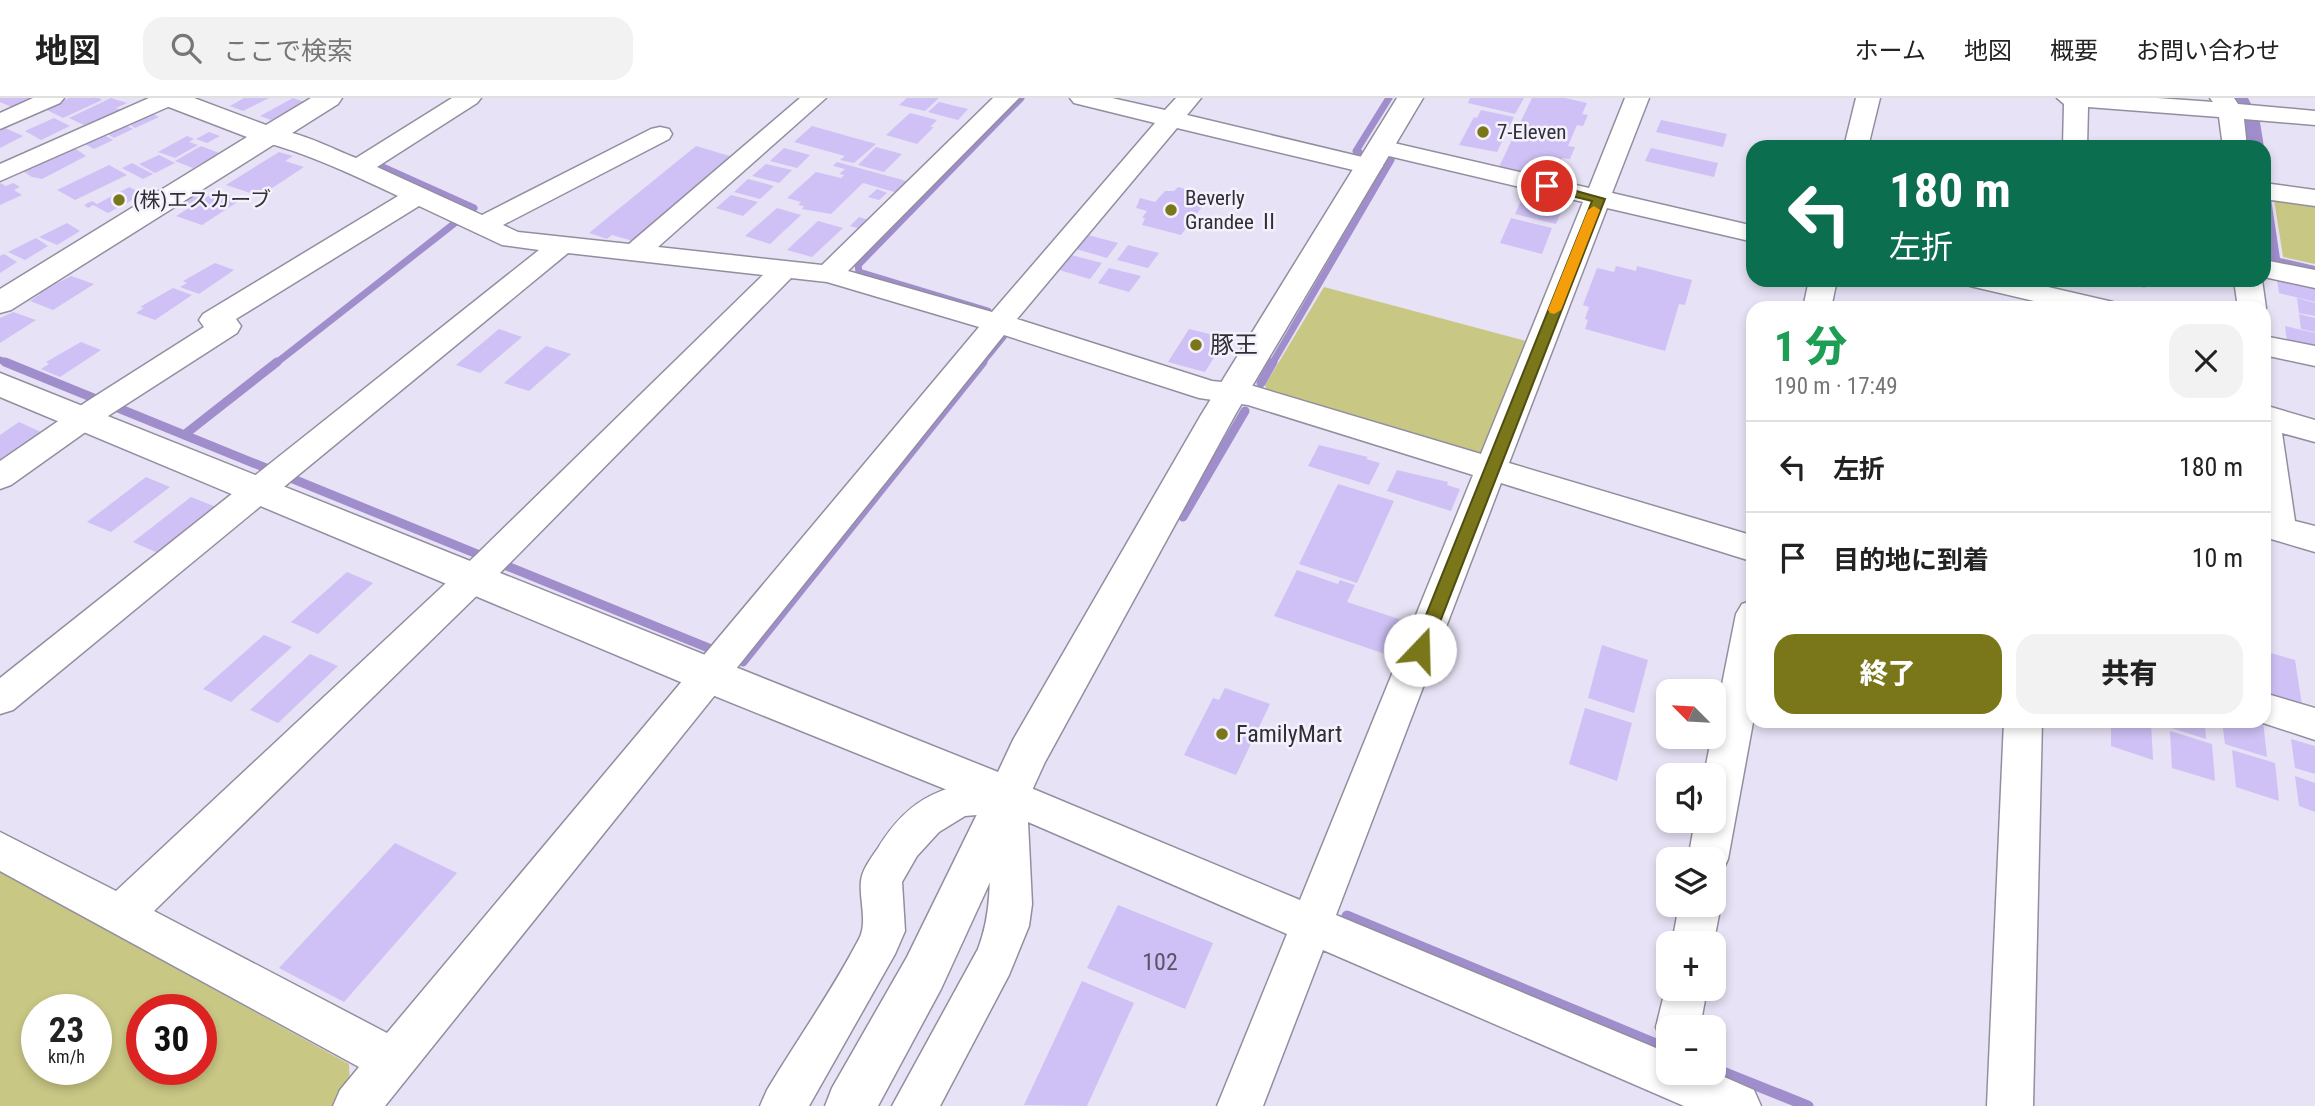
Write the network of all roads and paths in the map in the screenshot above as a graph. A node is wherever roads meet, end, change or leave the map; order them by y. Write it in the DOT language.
graph roads {
  1 [pos="52,98"];
  2 [pos="169,98"];
  3 [pos="329,98"];
  4 [pos="469,98"];
  5 [pos="814,98"];
  6 [pos="1007,98"];
  7 [pos="1082,98"];
  8 [pos="1189,98"];
  9 [pos="1410,98"];
  10 [pos="1637,98"];
  11 [pos="1868,98"];
  12 [pos="2069,98"];
  13 [pos="2076,99"];
  14 [pos="2236,110"];
  15 [pos="2315,118"];
  16 [pos="1171,119"];
  17 [pos="0,122"];
  18 [pos="660,134"];
  19 [pos="269,136"];
  20 [pos="1858,140"];
  21 [pos="2075,140"];
  22 [pos="2235,140"];
  23 [pos="1375,156"];
  24 [pos="358,168"];
  25 [pos="0,173"];
  26 [pos="2271,192"];
  27 [pos="418,195"];
  28 [pos="2315,198"];
  29 [pos="1599,199"];
  30 [pos="471,219"];
  31 [pos="1746,232"];
  32 [pos="562,245"];
  33 [pos="636,252"];
  34 [pos="784,270"];
  35 [pos="2271,270"];
  36 [pos="829,274"];
  37 [pos="2315,279"];
  38 [pos="2015,287"];
  39 [pos="2059,296"];
  40 [pos="2077,301"];
  41 [pos="0,303"];
  42 [pos="999,323"];
  43 [pos="2271,347"];
  44 [pos="2315,356"];
  45 [pos="0,384"];
  46 [pos="1231,393"];
  47 [pos="98,409"];
  48 [pos="2271,419"];
  49 [pos="2315,431"];
  50 [pos="1490,471"];
  51 [pos="0,477"];
  52 [pos="272,479"];
  53 [pos="2272,527"];
  54 [pos="2315,539"];
  55 [pos="1746,547"];
  56 [pos="485,566"];
  57 [pos="1746,658"];
  58 [pos="709,676"];
  59 [pos="0,699"];
  60 [pos="2271,710"];
  61 [pos="2315,724"];
  62 [pos="2023,728"];
  63 [pos="1007,795"];
  64 [pos="1711,847"];
  65 [pos="0,850"];
  66 [pos="120,915"];
  67 [pos="1312,927"];
  68 [pos="393,1060"];
  69 [pos="1656,1080"];
  70 [pos="1667,1085"];
  71 [pos="356,1106"];
  72 [pos="783,1106"];
  73 [pos="850,1106"];
  74 [pos="915,1106"];
  75 [pos="1240,1106"];
  76 [pos="1738,1106"];
  77 [pos="2010,1106"];
  1 -- 17 [label="street"];
  2 -- 19 [label="street"];
  2 -- 25 [label="street"];
  3 -- 19 [label="street"];
  4 -- 24 [label="street"];
  5 -- 33 [label="street"];
  6 -- 36 [label="street"];
  7 -- 16 [label="street"];
  8 -- 16 [label="street"];
  9 -- 23 [label="street"];
  10 -- 29 [label="street"];
  11 -- 20 [label="street"];
  12 -- 13 [label="street"];
  13 -- 14 [label="street"];
  13 -- 21 [label="street"];
  14 -- 15 [label="street"];
  14 -- 22 [label="street"];
  16 -- 23 [label="street"];
  16 -- 42 [label="street"];
  18 -- 30 [label="street"];
  19 -- 24 [label="street"];
  19 -- 41 [label="street"];
  23 -- 29 [label="street"];
  23 -- 46 [label="street"];
  24 -- 27 [label="street"];
  26 -- 28 [label="street"];
  27 -- 30 [label="street"];
  27 -- 47 [label="street"];
  29 -- 31 [label="street"];
  29 -- 50 [label="street"];
  30 -- 32 [label="street"];
  32 -- 33 [label="street"];
  32 -- 52 [label="street"];
  33 -- 34 [label="street"];
  34 -- 36 [label="street"];
  34 -- 56 [label="street"];
  35 -- 37 [label="street"];
  36 -- 42 [label="street"];
  38 -- 39 [label="street"];
  39 -- 40 [label="street"];
  42 -- 46 [label="street"];
  42 -- 58 [label="street"];
  43 -- 44 [label="street"];
  45 -- 47 [label="street"];
  46 -- 50 [label="street"];
  46 -- 63 [label="street"];
  47 -- 51 [label="street"];
  47 -- 52 [label="street"];
  48 -- 49 [label="street"];
  50 -- 55 [label="street"];
  50 -- 67 [label="street"];
  52 -- 56 [label="street"];
  52 -- 59 [label="street"];
  53 -- 54 [label="street"];
  56 -- 58 [label="street"];
  56 -- 66 [label="street"];
  57 -- 64 [label="street"];
  58 -- 63 [label="street"];
  58 -- 68 [label="street"];
  60 -- 61 [label="street"];
  62 -- 77 [label="street"];
  63 -- 67 [label="street"];
  63 -- 72 [label="street"];
  63 -- 73 [label="street"];
  63 -- 74 [label="street"];
  65 -- 66 [label="street"];
  66 -- 68 [label="street"];
  67 -- 69 [label="street"];
  67 -- 75 [label="street"];
  68 -- 71 [label="street"];
  70 -- 76 [label="street"];
}
